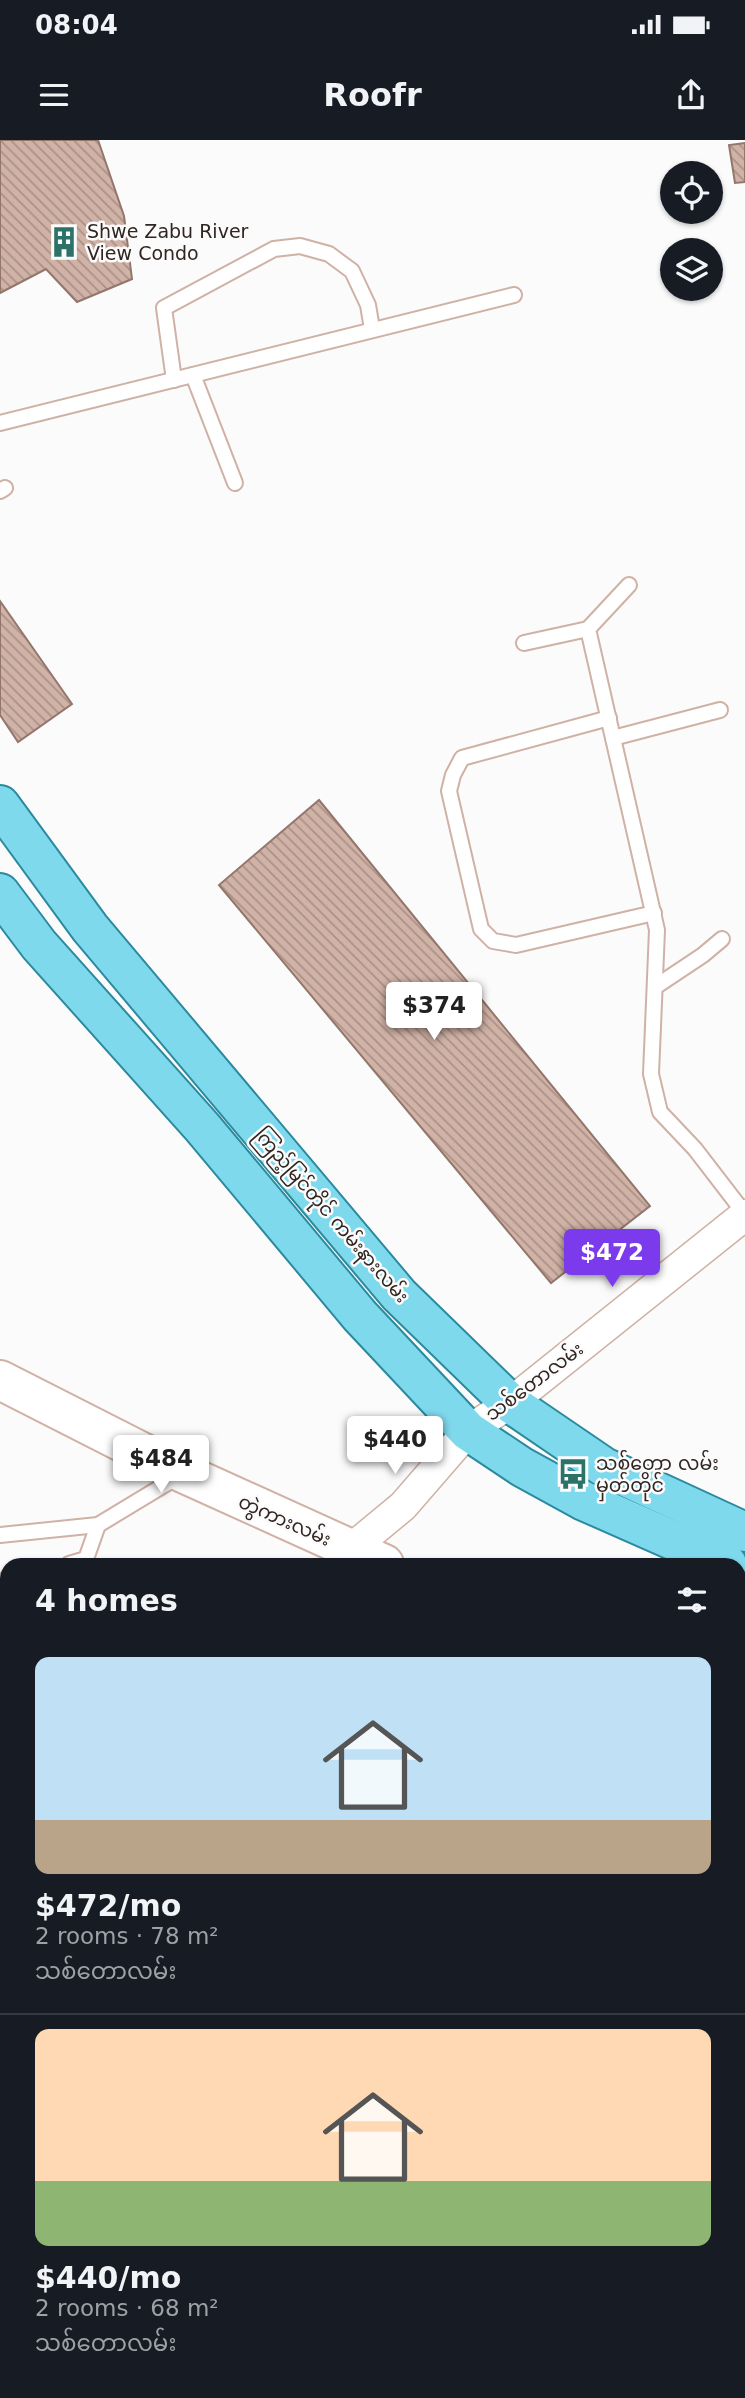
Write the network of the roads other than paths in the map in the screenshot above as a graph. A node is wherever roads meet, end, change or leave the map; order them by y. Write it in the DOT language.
graph roads {
  1 [pos="514,295"];
  2 [pos="372,329"];
  3 [pos="193,375"];
  4 [pos="174,380"];
  5 [pos="0,423"];
  6 [pos="235,483"];
  7 [pos="629,585"];
  8 [pos="588,629"];
  9 [pos="524,643"];
  10 [pos="720,709"];
  11 [pos="609,718"];
  12 [pos="613,738"];
  13 [pos="0,805"];
  14 [pos="0,893"];
  15 [pos="654,913"];
  16 [pos="722,939"];
  17 [pos="655,987"];
  18 [pos="745,1214"];
  19 [pos="0,1380"];
  20 [pos="510,1403"];
  21 [pos="468,1431"];
  22 [pos="183,1473"];
  23 [pos="98,1525"];
  24 [pos="745,1532"];
  25 [pos="0,1535"];
  26 [pos="86,1558"];
  27 [pos="356,1558"];
  28 [pos="359,1558"];
  29 [pos="713,1558"];
  1 -- 2 [label="lane"];
  2 -- 3 [label="lane"];
  2 -- 4 [label="lane"];
  3 -- 4 [label="lane"];
  3 -- 6 [label="lane"];
  4 -- 5 [label="lane"];
  7 -- 8 [label="lane"];
  8 -- 9 [label="lane"];
  8 -- 11 [label="lane"];
  10 -- 12 [label="lane"];
  11 -- 12 [label="lane"];
  11 -- 15 [label="lane"];
  12 -- 15 [label="lane"];
  13 -- 20 [label="main road, ကြည့်မြင်တိုင် ကမ်းနားလမ်း"];
  14 -- 21 [label="main road"];
  15 -- 17 [label="lane"];
  16 -- 17 [label="lane"];
  17 -- 18 [label="lane"];
  18 -- 20 [label="street, သစ်တောလမ်း"];
  19 -- 22 [label="main road, တွဲကားလမ်း"];
  20 -- 21 [label="street, သစ်တောလမ်း"];
  20 -- 24 [label="main road, ကြည့်မြင်တိုင် ကမ်းနားလမ်း"];
  21 -- 28 [label="street, သစ်တောလမ်း"];
  21 -- 29 [label="main road"];
  22 -- 23 [label="lane"];
  22 -- 27 [label="main road, တွဲကားလမ်း"];
  23 -- 25 [label="lane"];
  23 -- 26 [label="lane"];
}
